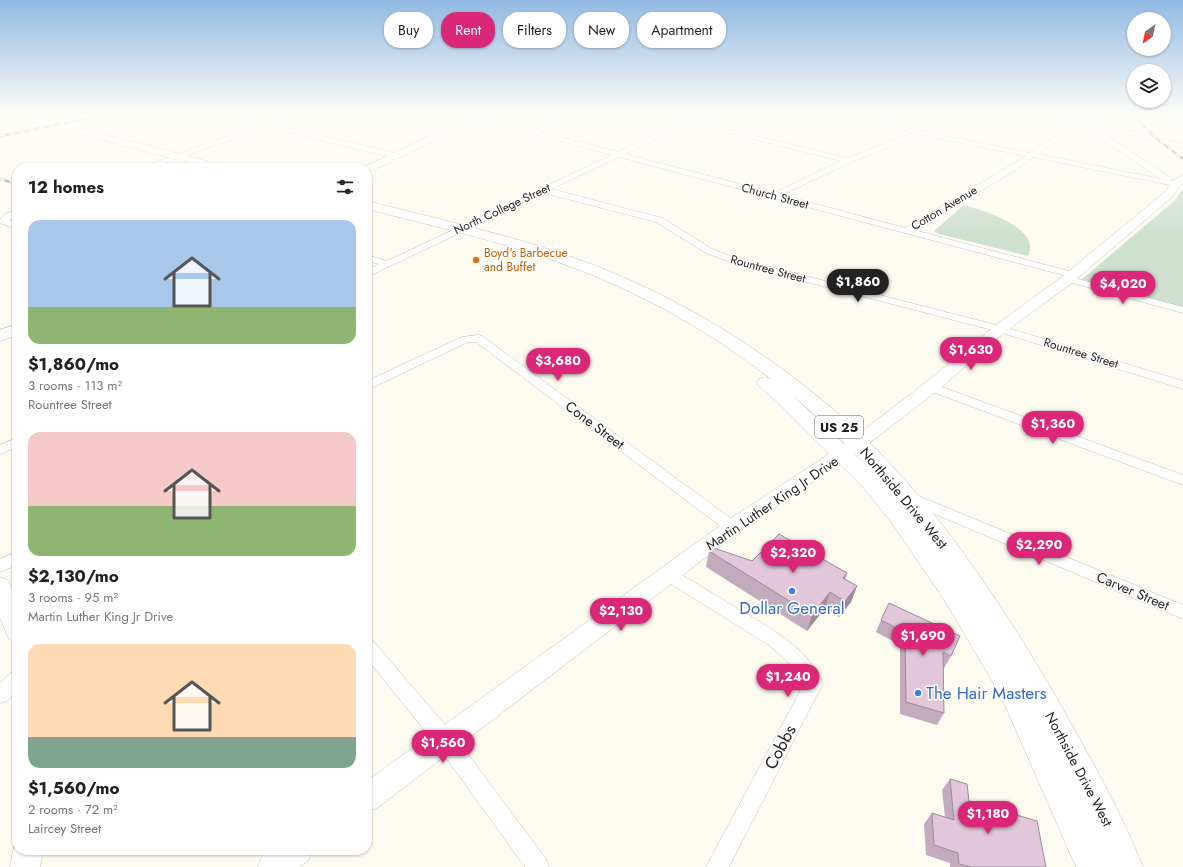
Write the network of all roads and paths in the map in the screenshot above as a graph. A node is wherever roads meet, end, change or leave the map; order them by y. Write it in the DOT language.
graph roads {
  1 [pos="158,154"];
  2 [pos="159,154"];
  3 [pos="182,154"];
  4 [pos="389,154"];
  5 [pos="398,154"];
  6 [pos="618,154"];
  7 [pos="621,154"];
  8 [pos="825,154"];
  9 [pos="863,154"];
  10 [pos="1135,154"];
  11 [pos="1032,155"];
  12 [pos="395,156"];
  13 [pos="172,158"];
  14 [pos="848,160"];
  15 [pos="158,163"];
  16 [pos="185,163"];
  17 [pos="197,163"];
  18 [pos="372,167"];
  19 [pos="1179,181"];
  20 [pos="544,190"];
  21 [pos="774,196"];
  22 [pos="372,207"];
  23 [pos="372,213"];
  24 [pos="12,215"];
  25 [pos="12,224"];
  26 [pos="906,231"];
  27 [pos="455,232"];
  28 [pos="372,259"];
  29 [pos="388,264"];
  30 [pos="372,272"];
  31 [pos="1071,277"];
  32 [pos="1183,310"];
  33 [pos="1000,328"];
  34 [pos="12,331"];
  35 [pos="0,336"];
  36 [pos="372,384"];
  37 [pos="1183,385"];
  38 [pos="931,387"];
  39 [pos="12,444"];
  40 [pos="851,449"];
  41 [pos="0,450"];
  42 [pos="1183,480"];
  43 [pos="906,496"];
  44 [pos="732,527"];
  45 [pos="12,560"];
  46 [pos="0,566"];
  47 [pos="669,575"];
  48 [pos="1,589"];
  49 [pos="1183,612"];
  50 [pos="12,619"];
  51 [pos="372,652"];
  52 [pos="12,684"];
  53 [pos="0,696"];
  54 [pos="446,741"];
  55 [pos="372,794"];
  56 [pos="27,855"];
  57 [pos="289,855"];
  58 [pos="25,867"];
  59 [pos="273,867"];
  60 [pos="538,867"];
  61 [pos="717,867"];
  62 [pos="1093,867"];
  63 [pos="1126,867"];
  1 -- 13 [label="main road"];
  2 -- 13 [label="main road"];
  3 -- 13 [label="street"];
  4 -- 12 [label="street"];
  5 -- 12 [label="main road"];
  6 -- 20 [label="street, North College Street"];
  7 -- 21 [label="street, Church Street"];
  8 -- 14 [label="street"];
  9 -- 14 [label="street"];
  10 -- 19 [label="street"];
  11 -- 19 [label="street"];
  11 -- 26 [label="street, Cotton Avenue"];
  12 -- 18 [label="main road"];
  13 -- 15 [label="street"];
  13 -- 16 [label="main road"];
  13 -- 17 [label="main road"];
  14 -- 21 [label="street"];
  19 -- 31 [label="street, Martin Luther King Jr Drive"];
  20 -- 27 [label="street, North College Street"];
  20 -- 33 [label="street, Rountree Street"];
  21 -- 26 [label="street, Church Street"];
  22 -- 27 [label="main road, Northside Drive West / US 25"];
  23 -- 27 [label="main road, Northside Drive West / US 25"];
  24 -- 25 [label="street"];
  26 -- 31 [label="street, Church Street"];
  27 -- 29 [label="street, North College Street"];
  27 -- 40 [label="main road, Northside Drive West / US 25"];
  28 -- 29 [label="street"];
  29 -- 30 [label="street, North College Street"];
  31 -- 32 [label="street, Church Street"];
  31 -- 33 [label="street, Martin Luther King Jr Drive"];
  33 -- 37 [label="street, Rountree Street"];
  33 -- 38 [label="street, Martin Luther King Jr Drive"];
  34 -- 35 [label="main road"];
  36 -- 44 [label="street, Cone Street"];
  38 -- 40 [label="street, Martin Luther King Jr Drive"];
  38 -- 42 [label="street"];
  39 -- 41 [label="street"];
  40 -- 43 [label="main road, Northside Drive West / US 25"];
  40 -- 44 [label="street, Martin Luther King Jr Drive"];
  40 -- 62 [label="main road, Northside Drive West / US 25"];
  43 -- 49 [label="street, Carver Street"];
  43 -- 63 [label="main road, Northside Drive West / US 25"];
  44 -- 47 [label="street, Martin Luther King Jr Drive"];
  45 -- 46 [label="street"];
  47 -- 54 [label="street, Martin Luther King Jr Drive"];
  47 -- 61 [label="street, Cobbs"];
  48 -- 50 [label="street"];
  51 -- 54 [label="street"];
  52 -- 53 [label="street"];
  54 -- 55 [label="street, Martin Luther King Jr Drive"];
  54 -- 60 [label="street"];
  56 -- 58 [label="street"];
  57 -- 59 [label="street"];
}
